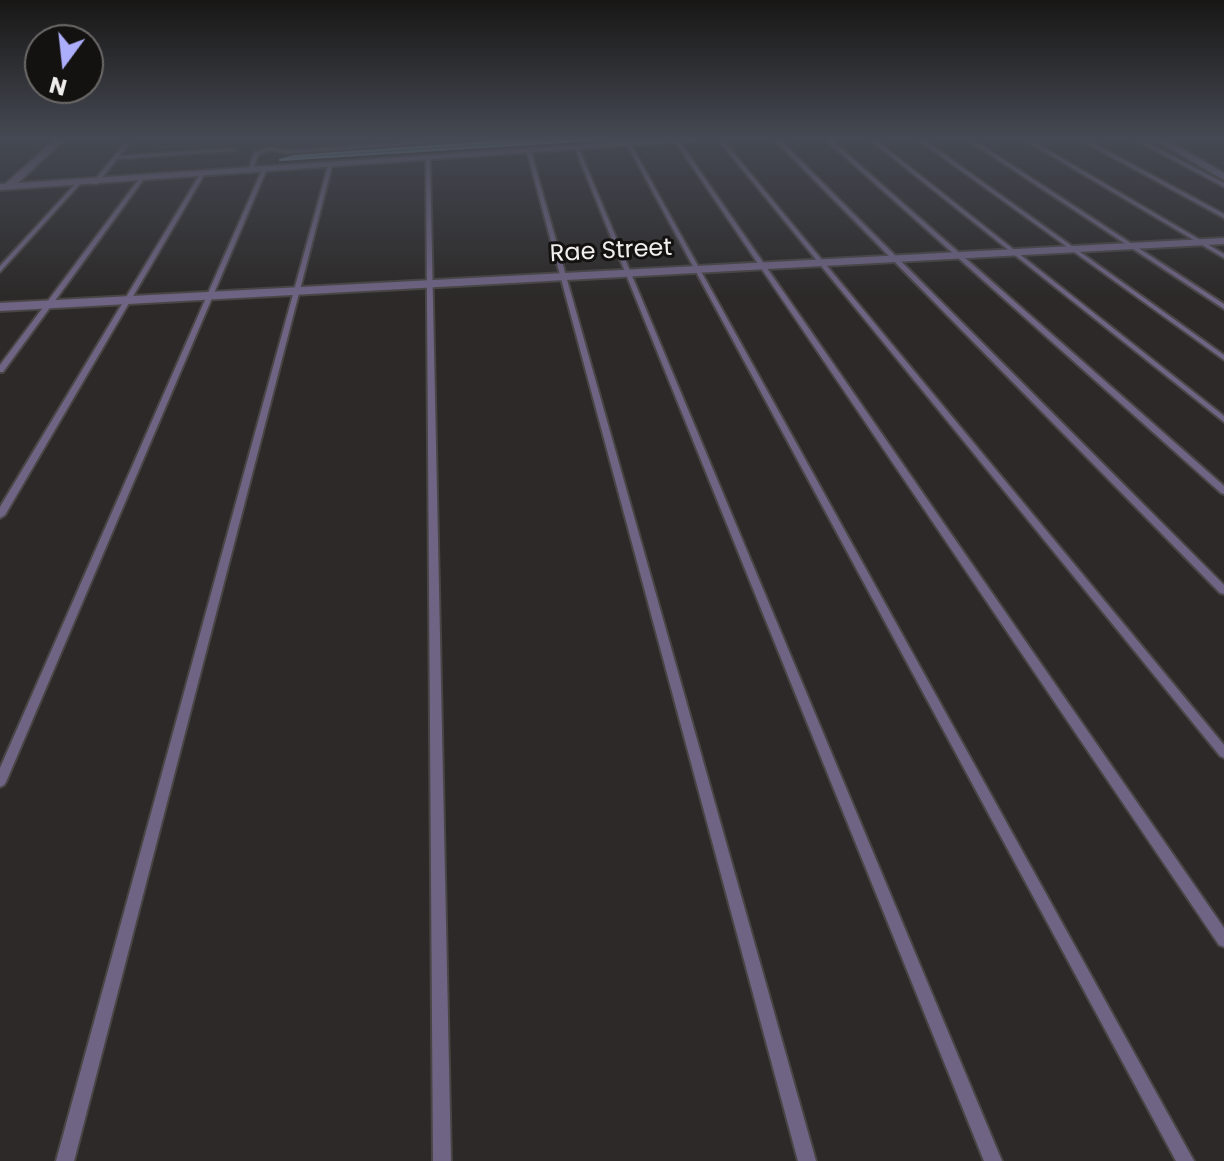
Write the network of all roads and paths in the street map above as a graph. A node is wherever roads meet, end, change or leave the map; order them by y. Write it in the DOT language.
graph roads {
  1 [pos="71,192"];
  2 [pos="132,192"];
  3 [pos="192,192"];
  4 [pos="255,192"];
  5 [pos="323,192"];
  6 [pos="429,192"];
  7 [pos="540,192"];
  8 [pos="595,192"];
  9 [pos="656,192"];
  10 [pos="711,192"];
  11 [pos="763,192"];
  12 [pos="829,192"];
  13 [pos="887,192"];
  14 [pos="937,192"];
  15 [pos="994,192"];
  16 [pos="1050,192"];
  17 [pos="1116,192"];
  18 [pos="1180,192"];
  19 [pos="1224,216"];
  20 [pos="1224,233"];
  21 [pos="1189,235"];
  22 [pos="1121,239"];
  23 [pos="1224,241"];
  24 [pos="1202,243"];
  25 [pos="1069,246"];
  26 [pos="1133,247"];
  27 [pos="1008,249"];
  28 [pos="955,252"];
  29 [pos="891,255"];
  30 [pos="1224,256"];
  31 [pos="818,259"];
  32 [pos="758,262"];
  33 [pos="698,265"];
  34 [pos="627,269"];
  35 [pos="0,270"];
  36 [pos="562,272"];
  37 [pos="430,279"];
  38 [pos="298,286"];
  39 [pos="212,291"];
  40 [pos="131,295"];
  41 [pos="0,298"];
  42 [pos="52,300"];
  43 [pos="0,307"];
  44 [pos="1224,307"];
  45 [pos="1224,358"];
  46 [pos="0,370"];
  47 [pos="1224,420"];
  48 [pos="1224,491"];
  49 [pos="0,515"];
  50 [pos="1224,591"];
  51 [pos="1224,753"];
  52 [pos="0,782"];
  53 [pos="1224,940"];
  54 [pos="65,1161"];
  55 [pos="442,1161"];
  56 [pos="807,1161"];
  57 [pos="993,1161"];
  58 [pos="1185,1161"];
  1 -- 35 [label="lane"];
  2 -- 42 [label="lane"];
  3 -- 40 [label="lane"];
  4 -- 39 [label="lane"];
  5 -- 38 [label="lane"];
  6 -- 37 [label="lane"];
  7 -- 36 [label="lane"];
  8 -- 34 [label="lane"];
  9 -- 33 [label="lane"];
  10 -- 32 [label="lane"];
  11 -- 31 [label="lane"];
  12 -- 29 [label="lane"];
  13 -- 28 [label="lane"];
  14 -- 27 [label="lane"];
  15 -- 25 [label="lane"];
  16 -- 22 [label="lane"];
  17 -- 21 [label="lane"];
  18 -- 19 [label="lane"];
  20 -- 21 [label="street, Rae Street"];
  21 -- 22 [label="street, Rae Street"];
  21 -- 24 [label="lane"];
  22 -- 25 [label="street, Rae Street"];
  22 -- 26 [label="lane"];
  23 -- 24 [label="street, Rae Street"];
  24 -- 26 [label="street, Rae Street"];
  24 -- 30 [label="lane"];
  25 -- 26 [label="street, Rae Street"];
  25 -- 27 [label="street, Rae Street"];
  25 -- 45 [label="lane"];
  26 -- 44 [label="lane"];
  27 -- 28 [label="street, Rae Street"];
  27 -- 47 [label="lane"];
  28 -- 29 [label="street, Rae Street"];
  28 -- 48 [label="lane"];
  29 -- 31 [label="street, Rae Street"];
  29 -- 50 [label="lane"];
  31 -- 32 [label="street, Rae Street"];
  31 -- 51 [label="lane"];
  32 -- 33 [label="street, Rae Street"];
  32 -- 53 [label="lane"];
  33 -- 34 [label="street, Rae Street"];
  33 -- 58 [label="lane"];
  34 -- 36 [label="street, Rae Street"];
  34 -- 57 [label="lane"];
  36 -- 37 [label="street, Rae Street"];
  36 -- 56 [label="lane"];
  37 -- 38 [label="street, Rae Street"];
  37 -- 55 [label="lane"];
  38 -- 39 [label="street, Rae Street"];
  38 -- 54 [label="lane"];
  39 -- 40 [label="street, Rae Street"];
  39 -- 52 [label="lane"];
  40 -- 42 [label="street, Rae Street"];
  40 -- 49 [label="lane"];
  41 -- 42 [label="street, Rae Street"];
  42 -- 43 [label="street, Rae Street"];
  42 -- 46 [label="lane"];
}
